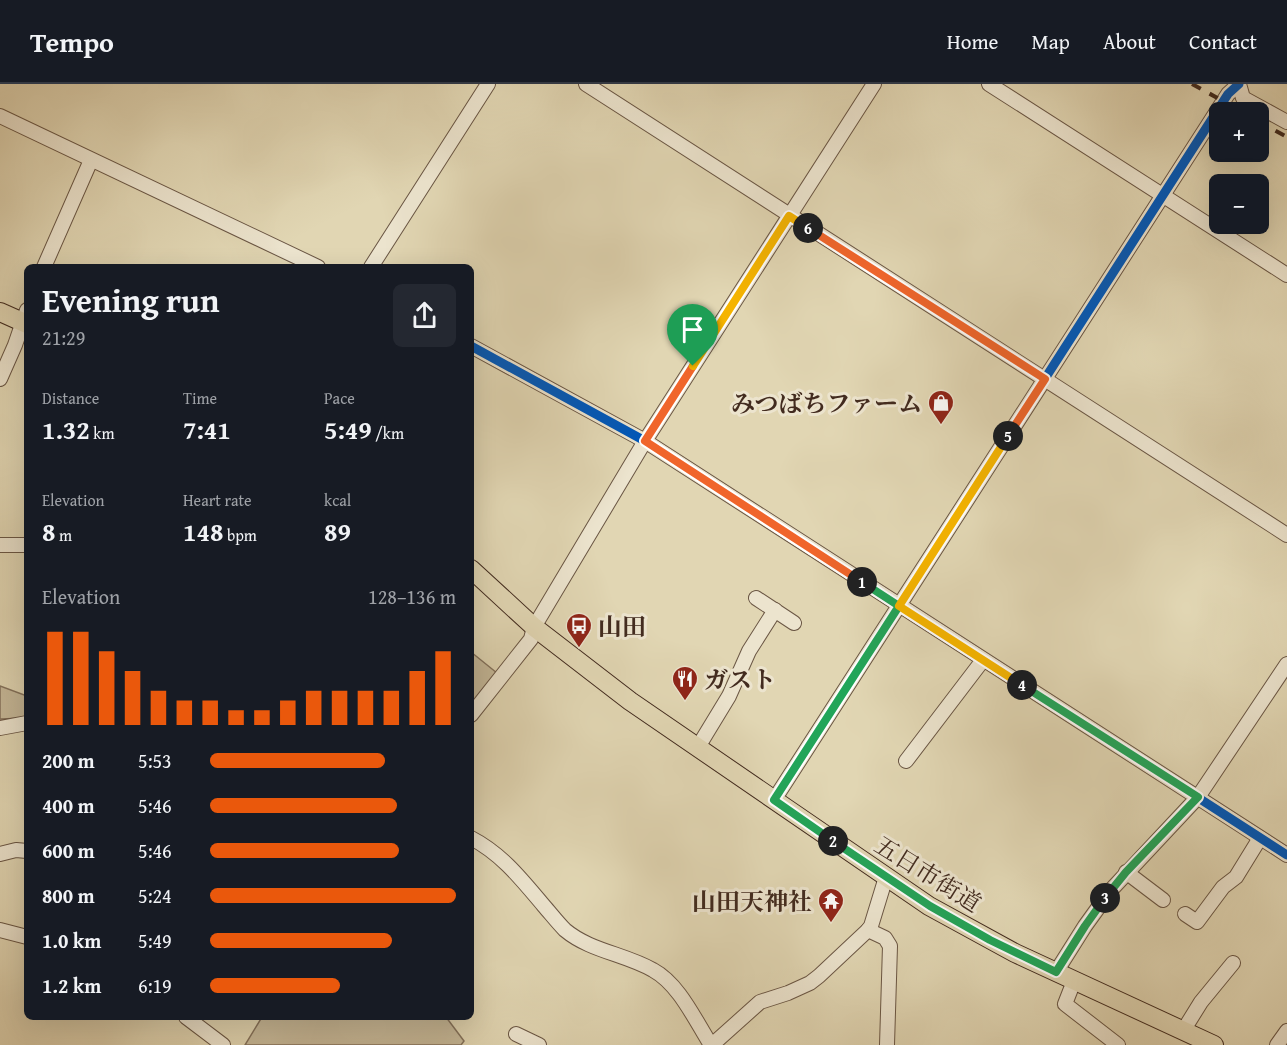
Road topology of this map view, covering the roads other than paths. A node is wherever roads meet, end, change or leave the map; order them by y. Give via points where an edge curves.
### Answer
1 (488, 84) edge
2 (586, 84) edge
3 (874, 84) edge
4 (989, 84) edge
5 (1239, 84) edge
6 (0, 116) edge
7 (1287, 123) edge
8 (91, 160) junction
9 (1163, 195) junction
10 (789, 216) junction
11 (45, 264) edge
12 (312, 264) edge
13 (373, 264) edge
14 (1287, 275) edge
15 (0, 312) edge
16 (24, 318) edge
17 (24, 324) edge
18 (474, 348) edge
19 (0, 379) edge
20 (1045, 379) junction
21 (645, 441) junction
22 (1287, 535) edge
23 (0, 545) edge
24 (24, 545) edge
25 (474, 572) edge
26 (756, 598) dead end
27 (899, 606) junction
28 (775, 610) junction
29 (795, 623) dead end
30 (534, 627) junction
31 (983, 660) junction
32 (1287, 664) edge
33 (474, 711) edge
34 (24, 724) edge
35 (0, 728) edge
36 (698, 747) junction
37 (906, 761) dead end
38 (1198, 797) junction
39 (774, 800) junction
40 (1260, 838) junction
41 (474, 840) edge
42 (24, 851) edge
43 (0, 854) edge
44 (1287, 855) edge
45 (1126, 872) junction
46 (886, 877) junction
47 (1163, 900) dead end
48 (1185, 914) dead end
49 (0, 930) edge
50 (868, 930) junction
51 (24, 936) edge
52 (1233, 963) dead end
53 (1056, 972) junction
54 (1074, 981) junction
55 (190, 1020) edge
56 (1183, 1031) junction
57 (1287, 1031) edge
58 (516, 1034) dead end
59 (224, 1045) edge
60 (539, 1045) edge
61 (712, 1045) edge
62 (887, 1045) edge
63 (1118, 1045) edge
64 (1215, 1045) edge
65 (1277, 1045) edge

1 - 13 street
2 - 10 street
3 - 10 street
4 - 9 street
5 - 7 street via 1243,98
5 - 9 street via 1228,94
6 - 8 street
8 - 11 street
8 - 12 street
9 - 14 street
9 - 20 street
10 - 20 street
10 - 21 street
15 - 16 main road
17 - 19 street
18 - 21 street
20 - 22 street
20 - 27 street
21 - 27 street
21 - 30 street
23 - 24 street
25 - 30 main road, 五日市街道
26 - 28 street
27 - 31 street
27 - 39 street
28 - 29 street
28 - 36 street
30 - 33 street via 531,639
30 - 36 main road, 五日市街道
31 - 37 street
31 - 38 street
32 - 38 street
34 - 35 street
36 - 39 main road, 五日市街道
38 - 40 street
38 - 45 street
39 - 46 main road, 五日市街道
40 - 44 street
40 - 48 street via 1236,877 1223,887 1197,922
41 - 61 street via 512,868 565,929 581,941 664,978
42 - 43 street
45 - 47 street
45 - 53 street
46 - 50 street
46 - 53 main road, 五日市街道 via 963,926
49 - 51 street
50 - 61 street via 810,983 760,1002
50 - 62 street via 885,938 890,946
52 - 56 street
53 - 54 main road, 五日市街道
54 - 56 main road, 五日市街道
54 - 63 street via 1065,1004
55 - 59 street
56 - 64 main road, 五日市街道
57 - 65 street
58 - 60 street

